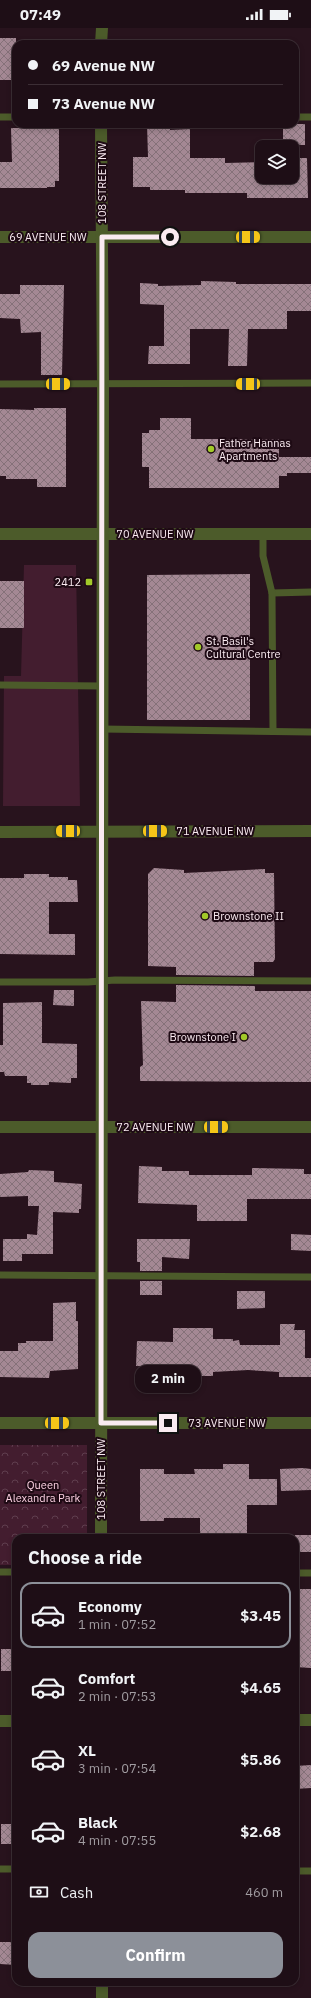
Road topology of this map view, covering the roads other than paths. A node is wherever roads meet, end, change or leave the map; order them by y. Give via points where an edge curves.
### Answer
1 (102, 28) edge
2 (102, 40) edge
3 (0, 117) edge
4 (12, 117) edge
5 (299, 117) edge
6 (311, 117) edge
7 (101, 128) edge
8 (0, 237) edge
9 (102, 237) junction
10 (311, 237) edge
11 (311, 383) edge
12 (0, 384) edge
13 (103, 384) junction
14 (0, 534) edge
15 (102, 534) junction
16 (263, 534) junction
17 (311, 534) edge
18 (311, 592) edge
19 (272, 593) junction
20 (0, 685) edge
21 (102, 686) junction
22 (102, 729) junction
23 (273, 731) junction
24 (311, 732) edge
25 (102, 831) junction
26 (311, 831) edge
27 (0, 832) edge
28 (102, 981) junction
29 (311, 981) edge
30 (0, 982) edge
31 (0, 1127) edge
32 (101, 1127) junction
33 (311, 1127) edge
34 (0, 1275) edge
35 (100, 1275) junction
36 (311, 1277) edge
37 (0, 1423) edge
38 (101, 1423) junction
39 (311, 1424) edge
40 (101, 1534) edge
41 (0, 1572) edge
42 (12, 1572) edge
43 (299, 1572) edge
44 (311, 1573) edge
45 (299, 1720) edge
46 (311, 1720) edge
47 (0, 1721) edge
48 (12, 1721) edge
49 (0, 1869) edge
50 (12, 1869) edge
51 (299, 1871) edge
52 (311, 1871) edge
53 (102, 1986) edge
54 (102, 1998) edge

1 - 2 street
3 - 4 lane
5 - 6 lane
7 - 9 street, 108 STREET NW
8 - 9 street, 69 AVENUE NW
9 - 10 street, 69 AVENUE NW
9 - 13 street, 108 STREET NW
11 - 13 lane
12 - 13 lane
13 - 15 street, 108 STREET NW
14 - 15 street, 70 AVENUE NW
15 - 16 street, 70 AVENUE NW
15 - 21 street, 108 STREET NW
16 - 17 street, 70 AVENUE NW
16 - 19 lane via 263,556
18 - 19 lane
19 - 23 lane
20 - 21 lane
21 - 22 street, 108 STREET NW
22 - 23 lane
22 - 25 street, 108 STREET NW
23 - 24 lane
25 - 26 street, 71 AVENUE NW
25 - 27 street, 71 AVENUE NW
25 - 28 street, 108 STREET NW
28 - 29 lane
28 - 30 lane
28 - 32 street, 108 STREET NW
31 - 32 street, 72 AVENUE NW
32 - 33 street, 72 AVENUE NW
32 - 35 street, 108 STREET NW
34 - 35 lane
35 - 36 lane
35 - 38 street, 108 STREET NW
37 - 38 street, 73 AVENUE NW
38 - 39 street, 73 AVENUE NW
38 - 40 street, 108 STREET NW
41 - 42 lane
43 - 44 lane
45 - 46 street
47 - 48 street
49 - 50 lane
51 - 52 lane
53 - 54 street

